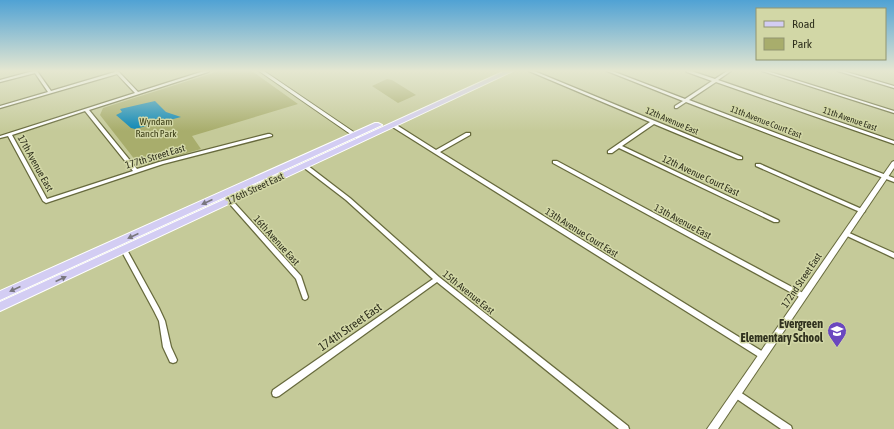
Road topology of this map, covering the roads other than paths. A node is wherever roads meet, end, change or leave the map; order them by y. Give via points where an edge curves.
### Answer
1 (53, 91) edge
2 (143, 91) edge
3 (290, 91) edge
4 (453, 91) edge
5 (467, 91) edge
6 (579, 91) edge
7 (663, 91) edge
8 (700, 91) edge
9 (747, 91) edge
10 (827, 91) edge
11 (50, 92) joint
12 (137, 93) joint
13 (440, 97) junction
14 (687, 100) junction
15 (0, 107) edge
16 (676, 107) dead end
17 (86, 109) junction
18 (894, 112) edge
19 (653, 122) junction
20 (393, 125) junction
21 (9, 134) junction
22 (468, 134) dead end
23 (270, 135) dead end
24 (0, 137) edge
25 (358, 137) junction
26 (894, 143) edge
27 (619, 146) junction
28 (436, 152) junction
29 (610, 152) dead end
30 (740, 158) dead end
31 (555, 162) dead end
32 (894, 163) edge
33 (758, 165) dead end
34 (305, 166) junction
35 (136, 171) junction
36 (886, 176) junction
37 (894, 180) edge
38 (229, 200) junction
39 (46, 201) joint
40 (862, 211) junction
41 (776, 221) dead end
42 (172, 222) junction
43 (847, 234) junction
44 (124, 250) junction
45 (894, 256) edge
46 (437, 279) junction
47 (0, 296) edge
48 (304, 296) dead end
49 (803, 296) junction
50 (0, 306) edge
51 (762, 355) junction
52 (173, 360) dead end
53 (276, 392) dead end
54 (737, 394) junction
55 (625, 429) edge
56 (712, 429) edge
57 (788, 429) edge

1 - 11 street
2 - 12 street
3 - 25 street
4 - 13 main road, 176th Street East
5 - 20 main road, 176th Street East
6 - 19 street, 12th Avenue East
7 - 14 street, 11th Avenue Court East
8 - 14 street
9 - 26 street, 11th Avenue East
10 - 18 street
11 - 15 street
12 - 17 street
13 - 20 main road via 436,102 395,121
13 - 25 main road, 176th Street East
14 - 16 street
14 - 36 street, 11th Avenue Court East
17 - 21 street
17 - 35 street
19 - 27 street
19 - 30 street, 12th Avenue East
20 - 25 main road, 176th Street East
20 - 28 street, 13th Avenue Court East
21 - 24 street
21 - 39 street, 17th Avenue East
22 - 28 street
23 - 35 street, 177th Street East
25 - 34 main road, 176th Street East
25 -> 42 main road, 176th Street East
27 - 29 street
27 - 41 street, 12th Avenue Court East
28 - 51 street, 13th Avenue Court East
31 - 49 street, 13th Avenue East
32 - 36 street, 172nd Street East
33 - 40 street
34 - 38 main road, 176th Street East
34 - 46 street, 15th Avenue East via 348,199
35 - 39 street, 177th Street East
36 - 37 street, 11th Avenue Court East
36 - 40 street, 172nd Street East
38 - 42 main road, 176th Street East
38 - 48 street, 16th Avenue East via 299,278
40 - 43 street, 172nd Street East
42 - 44 main road, 176th Street East
42 -> 47 main road, 176th Street East
43 - 45 street
43 - 49 street, 172nd Street East
50 -> 44 main road, 176th Street East
44 - 52 street via 162,321 167,347
46 - 53 street, 174th Street East
46 - 55 street, 15th Avenue East
49 - 51 street, 172nd Street East
51 - 54 street, 172nd Street East
54 - 56 street, 172nd Street East
54 - 57 street

